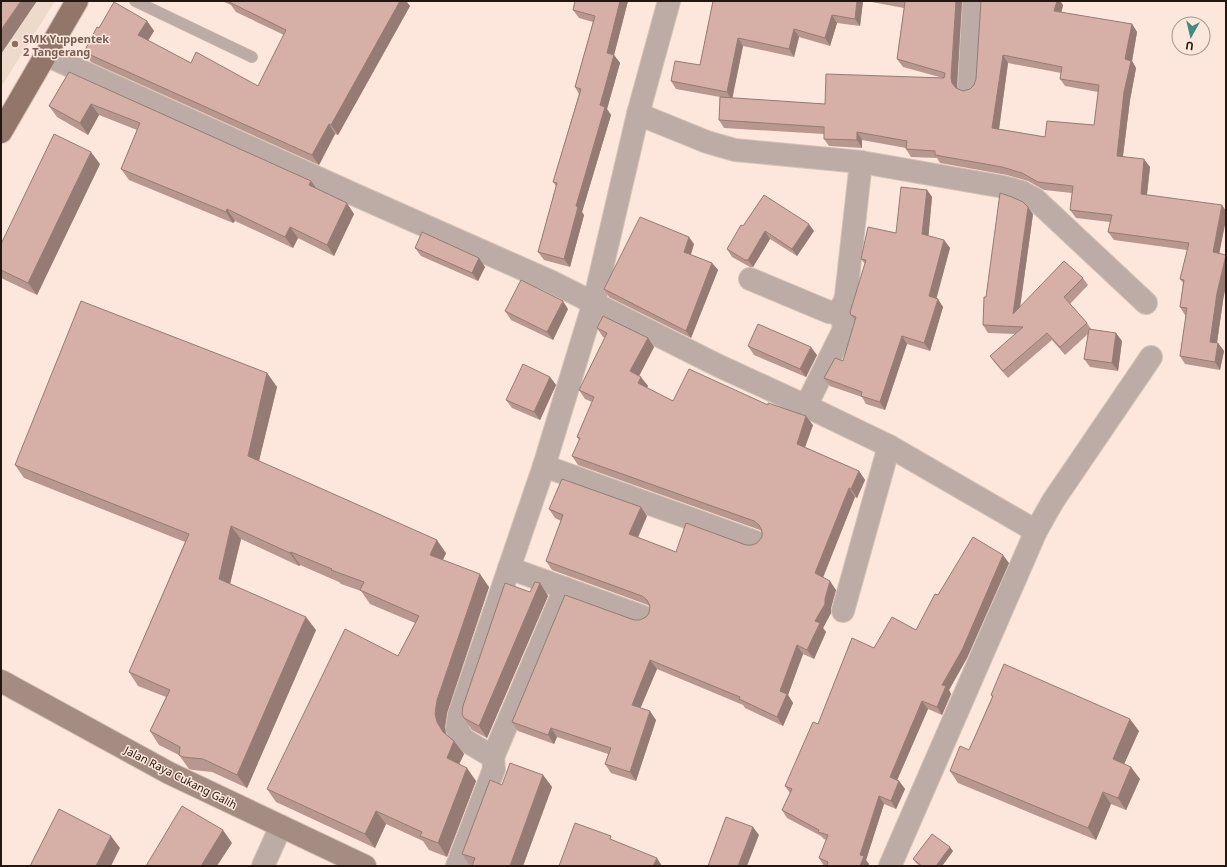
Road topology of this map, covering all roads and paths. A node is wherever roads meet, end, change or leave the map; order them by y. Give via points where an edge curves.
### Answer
1 (77, 1) edge
2 (135, 1) edge
3 (668, 1) edge
4 (974, 1) edge
5 (46, 55) junction
6 (252, 57) dead end
7 (969, 86) dead end
8 (638, 114) junction
9 (1, 132) edge
10 (861, 162) junction
11 (750, 279) dead end
12 (594, 302) junction
13 (1146, 303) dead end
14 (837, 313) junction
15 (1151, 357) dead end
16 (806, 406) junction
17 (889, 446) junction
18 (544, 466) junction
19 (1036, 531) junction
20 (756, 542) edge
21 (510, 568) junction
22 (565, 588) junction
23 (843, 610) dead end
24 (644, 617) edge
25 (1, 681) edge
26 (493, 757) junction
27 (281, 826) junction
28 (263, 866) edge
29 (365, 866) edge
30 (456, 866) edge
31 (890, 866) edge

1 - 5 main road
2 - 6 lane
3 - 8 street
4 - 7 street
5 - 9 main road
5 - 12 street
8 - 10 street via 707,142 735,150
8 - 12 street
10 - 13 street via 1022,192 1035,199
10 - 14 street via 846,296
11 - 14 street
12 - 16 street via 717,365
12 - 18 street
14 - 16 street via 844,322 843,331
15 - 19 street via 1053,501
16 - 17 street
17 - 19 street
17 - 23 street
18 - 20 street
18 - 21 street
19 - 31 street
21 - 22 street
21 - 26 street via 457,729 463,739
22 - 24 street
22 - 26 street
25 - 27 main road, Jalan Raya Cukang Galih via 169,773
26 - 30 street via 494,769 490,782
27 - 28 street
27 - 29 main road, Jalan Raya Cukang Galih

